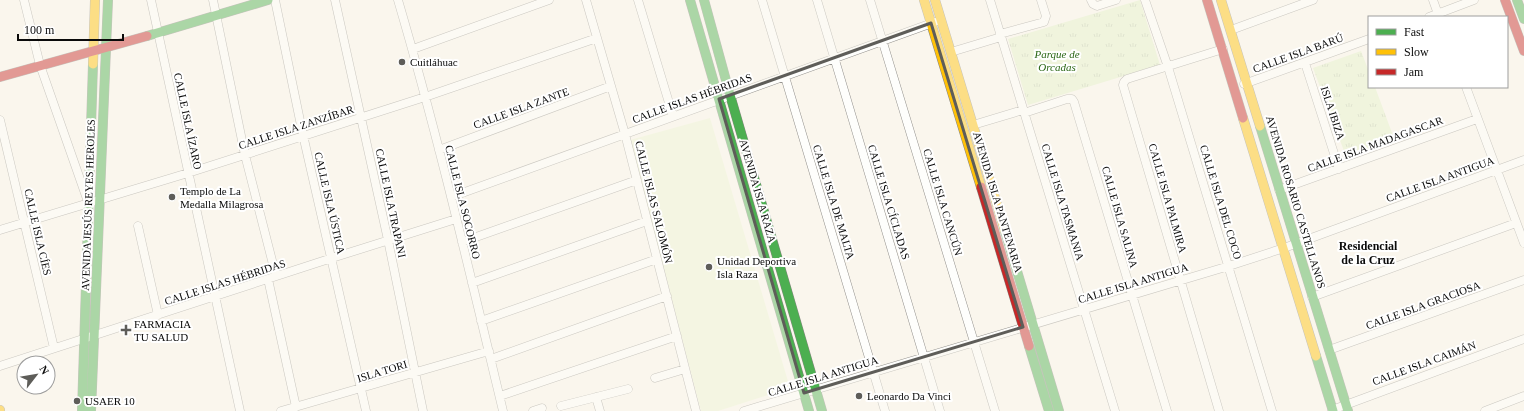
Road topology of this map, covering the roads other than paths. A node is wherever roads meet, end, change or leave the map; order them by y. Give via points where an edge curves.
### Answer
1 (24, 0) edge
2 (95, 0) edge
3 (108, 0) edge
4 (151, 0) edge
5 (212, 0) edge
6 (268, 0) edge
7 (275, 0) edge
8 (336, 0) edge
9 (398, 0) edge
10 (549, 0) edge
11 (586, 0) edge
12 (638, 0) edge
13 (690, 0) edge
14 (704, 0) edge
15 (762, 0) edge
16 (817, 0) edge
17 (870, 0) edge
18 (924, 0) edge
19 (935, 0) edge
20 (990, 0) edge
21 (1041, 0) edge
22 (1116, 0) edge
23 (1146, 0) edge
24 (1207, 0) edge
25 (1221, 0) edge
26 (1313, 0) edge
27 (1433, 0) edge
28 (1474, 0) edge
29 (1505, 0) edge
30 (1517, 0) edge
31 (1093, 3) edge
32 (1439, 15) edge
33 (216, 16) junction
34 (941, 19) junction
35 (1524, 19) edge
36 (931, 23) junction
37 (1231, 30) junction
38 (158, 32) junction
39 (1001, 36) junction
40 (597, 38) junction
41 (1368, 39) edge
42 (882, 41) junction
43 (107, 46) junction
44 (413, 49) junction
45 (94, 50) junction
46 (1223, 50) junction
47 (1524, 50) edge
48 (951, 52) junction
49 (834, 58) junction
50 (1305, 63) junction
51 (40, 65) junction
52 (1168, 67) junction
53 (784, 76) junction
54 (0, 77) edge
55 (1247, 82) junction
56 (611, 86) junction
57 (1235, 88) junction
58 (1466, 88) edge
59 (730, 96) junction
60 (425, 97) junction
61 (719, 99) junction
62 (1024, 112) junction
63 (672, 116) junction
64 (361, 117) junction
65 (1477, 119) junction
66 (0, 120) edge
67 (973, 125) junction
68 (625, 134) junction
69 (303, 136) junction
70 (439, 150) junction
71 (245, 155) junction
72 (1524, 160) edge
73 (1339, 169) junction
74 (1496, 170) junction
75 (188, 173) junction
76 (637, 180) junction
77 (1279, 190) junction
78 (451, 197) junction
79 (99, 201) junction
80 (88, 204) junction
81 (456, 219) junction
82 (647, 221) junction
83 (24, 223) junction
84 (1516, 223) junction
85 (138, 226) dead end
86 (0, 230) edge
87 (388, 240) junction
88 (462, 242) junction
89 (1524, 243) edge
90 (1295, 244) junction
91 (1284, 248) junction
92 (332, 258) junction
93 (657, 259) junction
94 (1229, 266) junction
95 (272, 278) junction
96 (1180, 280) junction
97 (1524, 280) edge
98 (472, 283) junction
99 (1132, 295) junction
100 (215, 296) junction
101 (667, 296) junction
102 (1312, 297) junction
103 (1084, 309) junction
104 (158, 315) junction
105 (481, 321) junction
106 (1033, 324) junction
107 (1024, 327) junction
108 (94, 335) junction
109 (677, 336) junction
110 (84, 339) junction
111 (1524, 339) edge
112 (974, 342) junction
113 (54, 348) junction
114 (1328, 350) junction
115 (490, 355) junction
116 (924, 357) junction
117 (0, 366) edge
118 (686, 369) junction
119 (415, 372) junction
120 (873, 372) junction
121 (655, 378) dead end
122 (361, 388) junction
123 (628, 389) dead end
124 (815, 390) junction
125 (804, 393) junction
126 (500, 396) junction
127 (1524, 396) edge
128 (596, 397) junction
129 (561, 406) dead end
130 (296, 407) junction
131 (308, 407) edge
132 (542, 408) dead end
133 (1346, 408) edge
134 (1333, 410) edge
135 (82, 411) edge
136 (91, 411) edge
137 (240, 411) edge
138 (281, 411) edge
139 (366, 411) edge
140 (424, 411) edge
141 (503, 411) edge
142 (533, 411) edge
143 (600, 411) edge
144 (696, 411) edge
145 (746, 411) edge
146 (810, 411) edge
147 (822, 411) edge
148 (885, 411) edge
149 (940, 411) edge
150 (995, 411) edge
151 (1049, 411) edge
152 (1059, 411) edge
153 (1115, 411) edge
154 (1167, 411) edge
155 (1219, 411) edge
156 (1272, 411) edge
157 (1485, 411) edge

1 - 51 street
2 - 45 street, AVENIDA JESÚS REYES HEROLES
3 - 43 street, AVENIDA JESÚS REYES HEROLES
4 - 38 street, CALLE ISLA ÍZARO
5 - 33 street
6 - 33 street
7 - 69 street, CALLE ISLA ÚSTICA
8 - 64 street, CALLE ISLA TRAPANI
9 - 44 street, CALLE ISLA SOCORRO
10 - 44 street
11 - 40 street, CALLE ISLAS SALOMÓN
12 - 63 street
13 - 61 street, AVENIDA ISLA RAZA
14 - 59 street, AVENIDA ISLA RAZA
15 - 53 street, CALLE ISLA DE MALTA
16 - 49 street, CALLE ISLA CÍCLADAS
17 - 42 street, CALLE ISLA CANCÚN
18 - 36 street, AVENIDA ISLA PANTENARIA
19 - 34 street, AVENIDA ISLA PANTENARIA
20 - 39 street, CALLE ISLA TASMANIA
21 - 39 street via 1046,21
22 - 31 street
23 - 52 street, CALLE ISLA DEL COCO
24 - 46 street
25 - 37 street, AVENIDA ROSARIO CASTELLANOS
26 - 37 street
27 - 32 street
28 - 32 street
29 - 47 street
30 - 35 street
33 - 38 street
33 - 71 street
34 - 36 street, CALLE ISLAS HÉBRIDAS
34 - 48 street, AVENIDA ISLA PANTENARIA
36 - 42 street, CALLE ISLAS HÉBRIDAS
36 - 107 street, AVENIDA ISLA PANTENARIA
37 - 55 street, AVENIDA ROSARIO CASTELLANOS
38 - 43 street
38 - 75 street, CALLE ISLA ÍZARO
39 - 48 street
39 - 62 street, CALLE ISLA TASMANIA
40 - 56 street, CALLE ISLAS SALOMÓN
40 - 60 street, CALLE ISLA ZANZÍBAR
41 - 50 street, CALLE ISLA BARÚ
42 - 49 street, CALLE ISLAS HÉBRIDAS
42 - 112 street, CALLE ISLA CANCÚN
43 - 45 street
43 - 79 street, AVENIDA JESÚS REYES HEROLES
44 - 60 street, CALLE ISLA SOCORRO
45 - 51 street
45 - 80 street, AVENIDA JESÚS REYES HEROLES
46 - 52 street
46 - 57 street
48 - 67 street, AVENIDA ISLA PANTENARIA
49 - 53 street, CALLE ISLAS HÉBRIDAS
49 - 116 street, CALLE ISLA CÍCLADAS
50 - 55 street, CALLE ISLA BARÚ
50 - 73 street, ISLA IBIZA
51 - 54 street
51 - 80 street
52 - 94 street, CALLE ISLA DEL COCO
52 - 96 street, CALLE ISLA PALMIRA via 1127,80 1124,82 1124,88
53 - 59 street, CALLE ISLAS HÉBRIDAS
53 - 120 street, CALLE ISLA DE MALTA
55 - 57 street, CALLE ISLA BARÚ
55 - 77 street, AVENIDA ROSARIO CASTELLANOS
56 - 68 street, CALLE ISLAS SALOMÓN
56 - 70 street, CALLE ISLA ZANTE
57 - 91 street
58 - 65 street
59 - 61 street, CALLE ISLAS HÉBRIDAS
59 - 124 street, AVENIDA ISLA RAZA
60 - 64 street, CALLE ISLA ZANZÍBAR
60 - 70 street, CALLE ISLA SOCORRO
61 - 63 street, CALLE ISLAS HÉBRIDAS
61 - 125 street, AVENIDA ISLA RAZA
62 - 67 street
62 - 99 street, CALLE ISLA SALINA via 1067,99 1072,99 1076,104
62 - 103 street, CALLE ISLA TASMANIA
63 - 68 street, CALLE ISLAS HÉBRIDAS
64 - 69 street, CALLE ISLA ZANZÍBAR
64 - 87 street, CALLE ISLA TRAPANI
65 - 73 street, CALLE ISLA MADAGASCAR
65 - 74 street
66 - 83 street, CALLE ISLA CÍES
67 - 106 street, AVENIDA ISLA PANTENARIA
68 - 76 street, CALLE ISLAS SALOMÓN
68 - 78 street, CALLE ISLAS HÉBRIDAS
69 - 71 street, CALLE ISLA ZANZÍBAR
69 - 92 street, CALLE ISLA ÚSTICA
70 - 78 street, CALLE ISLA SOCORRO
71 - 75 street, CALLE ISLA ZANZÍBAR
71 - 95 street
72 - 74 street, CALLE ISLA ANTIGUA
73 - 77 street, CALLE ISLA MADAGASCAR
74 - 84 street
74 - 90 street, CALLE ISLA ANTIGUA
75 - 79 street, CALLE ISLA ZANZÍBAR
75 - 100 street, CALLE ISLA ÍZARO
76 - 82 street, CALLE ISLAS SALOMÓN
76 - 88 street
77 - 90 street, AVENIDA ROSARIO CASTELLANOS
78 - 81 street, CALLE ISLA SOCORRO
79 - 80 street, CALLE ISLA ZANZÍBAR
79 - 108 street, AVENIDA JESÚS REYES HEROLES
80 - 83 street, CALLE ISLA ZANZÍBAR
80 - 110 street, AVENIDA JESÚS REYES HEROLES
81 - 87 street, CALLE ISLAS HÉBRIDAS
81 - 88 street, CALLE ISLA SOCORRO
82 - 93 street, CALLE ISLAS SALOMÓN
82 - 98 street
83 - 86 street, CALLE ISLA ZANZÍBAR
83 - 113 street, CALLE ISLA CÍES
84 - 89 street
84 - 102 street
85 - 104 street
87 - 92 street, CALLE ISLAS HÉBRIDAS
87 - 119 street, CALLE ISLA TRAPANI
88 - 98 street, CALLE ISLA SOCORRO
90 - 91 street, CALLE ISLA ANTIGUA
90 - 102 street, AVENIDA ROSARIO CASTELLANOS
91 - 94 street, CALLE ISLA ANTIGUA
91 - 134 street
92 - 95 street, CALLE ISLAS HÉBRIDAS
92 - 122 street, CALLE ISLA ÚSTICA
93 - 101 street, CALLE ISLAS SALOMÓN
93 - 105 street
94 - 96 street, CALLE ISLA ANTIGUA
94 - 156 street, CALLE ISLA DEL COCO
95 - 100 street, CALLE ISLAS HÉBRIDAS
95 - 130 street
96 - 99 street, CALLE ISLA ANTIGUA
96 - 155 street, CALLE ISLA PALMIRA
97 - 114 street, CALLE ISLA GRACIOSA
98 - 105 street, CALLE ISLA SOCORRO
99 - 103 street, CALLE ISLA ANTIGUA
99 - 154 street, CALLE ISLA SALINA
100 - 104 street, CALLE ISLAS HÉBRIDAS
100 - 137 street, CALLE ISLA ÍZARO
101 - 109 street, CALLE ISLAS SALOMÓN
101 - 115 street, ISLA TORI
102 - 114 street, AVENIDA ROSARIO CASTELLANOS
103 - 106 street, CALLE ISLA ANTIGUA
103 - 153 street, CALLE ISLA TASMANIA
104 - 108 street, CALLE ISLAS HÉBRIDAS
105 - 115 street, CALLE ISLA SOCORRO
106 - 107 street, CALLE ISLA ANTIGUA
106 - 152 street, AVENIDA ISLA PANTENARIA
107 - 112 street, CALLE ISLA ANTIGUA
107 - 151 street, AVENIDA ISLA PANTENARIA
108 - 110 street, CALLE ISLAS HÉBRIDAS
108 - 136 street, AVENIDA JESÚS REYES HEROLES
109 - 118 street, CALLE ISLAS SALOMÓN
109 - 126 street
110 - 113 street, CALLE ISLAS HÉBRIDAS
110 - 135 street, AVENIDA JESÚS REYES HEROLES
111 - 133 street, CALLE ISLA CAIMÁN
112 - 116 street, CALLE ISLA ANTIGUA
112 - 150 street, CALLE ISLA CANCÚN
113 - 117 street, CALLE ISLAS HÉBRIDAS
114 - 133 street, AVENIDA ROSARIO CASTELLANOS
115 - 119 street, ISLA TORI
115 - 126 street, CALLE ISLA SOCORRO
116 - 120 street, CALLE ISLA ANTIGUA
116 - 149 street, CALLE ISLA CÍCLADAS
118 - 121 street
118 - 144 street, CALLE ISLAS SALOMÓN
119 - 122 street, ISLA TORI
119 - 140 street, CALLE ISLA TRAPANI
120 - 124 street, CALLE ISLA ANTIGUA
120 - 148 street, CALLE ISLA DE MALTA
122 - 131 street, ISLA TORI
122 - 139 street, CALLE ISLA ÚSTICA
123 - 128 street
124 - 125 street, CALLE ISLA ANTIGUA
124 - 147 street, AVENIDA ISLA RAZA
125 - 145 street, CALLE ISLA ANTIGUA
125 - 146 street, AVENIDA ISLA RAZA
126 - 141 street, CALLE ISLA SOCORRO
127 - 157 street
128 - 129 street
128 - 143 street
130 - 131 street, ISLA TORI
130 - 138 street, ISLA TORI
132 - 142 street
133 - 134 street, CALLE ISLA CAIMÁN

